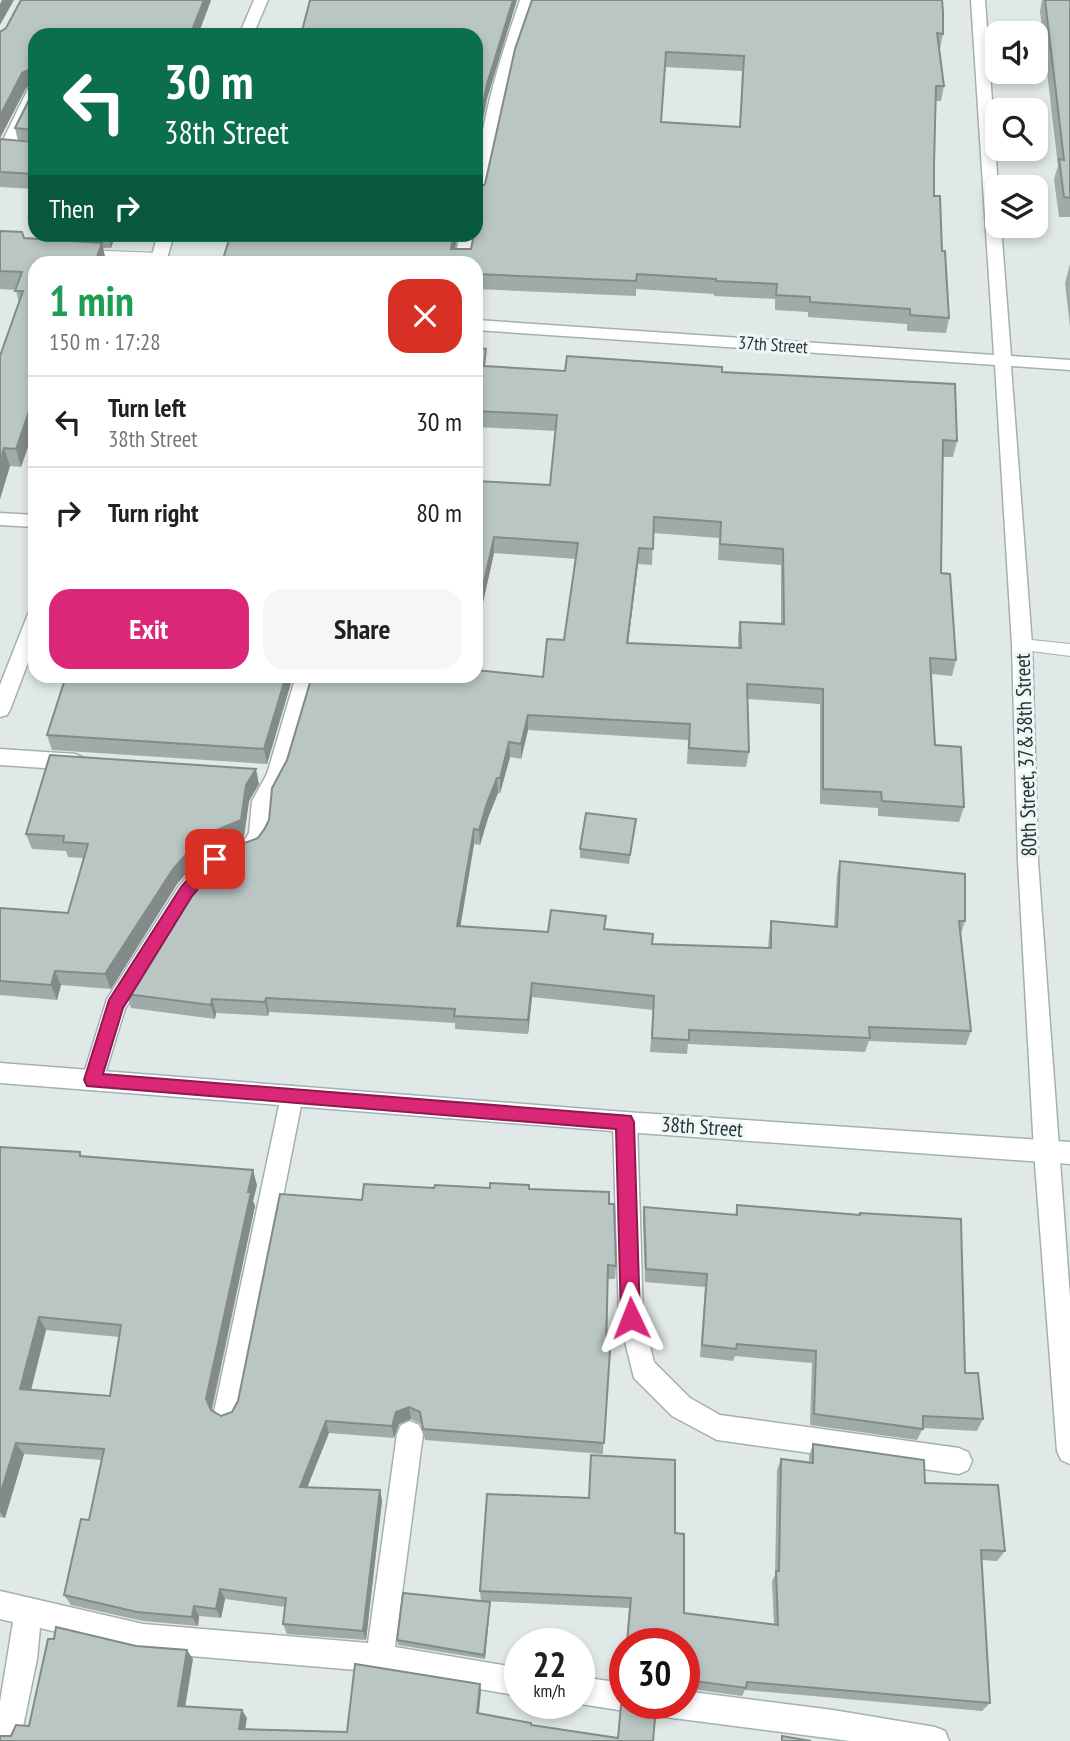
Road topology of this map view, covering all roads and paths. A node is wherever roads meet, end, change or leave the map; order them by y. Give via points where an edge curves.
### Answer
1 (261, 0) edge
2 (527, 0) edge
3 (978, 0) edge
4 (249, 28) edge
5 (28, 102) edge
6 (3, 148) edge
7 (26, 150) edge
8 (483, 166) edge
9 (61, 253) edge
10 (103, 256) edge
11 (483, 325) edge
12 (1004, 360) junction
13 (1070, 365) edge
14 (0, 519) edge
15 (28, 521) edge
16 (28, 637) edge
17 (1022, 645) junction
18 (1070, 650) edge
19 (304, 683) edge
20 (0, 710) edge
21 (0, 757) edge
22 (97, 763) edge
23 (249, 773) edge
24 (276, 775) junction
25 (0, 1073) edge
26 (93, 1080) junction
27 (292, 1096) junction
28 (625, 1122) junction
29 (1058, 1152) edge
30 (227, 1412) edge
31 (410, 1434) dead end
32 (1070, 1451) edge
33 (959, 1461) dead end
34 (0, 1605) edge
35 (28, 1613) junction
36 (380, 1658) junction
37 (504, 1679) edge
38 (700, 1707) edge
39 (6, 1741) edge
40 (935, 1741) edge

1 - 4 street
2 - 8 street via 506,63
3 - 12 street, 80th Street, 37&38th Street
5 - 6 street
6 - 7 street
9 - 10 lane
11 - 12 street, 37th Street
12 - 13 street, 37th Street
12 - 17 street, 80th Street, 37&38th Street
14 - 15 street
16 - 20 street
17 - 18 lane
17 - 29 street, 80th Street, 37&38th Street via 1028,862
19 - 24 street
21 - 22 street
23 - 24 street
24 - 26 street via 262,801 259,835 253,844 215,859 204,869 115,1006
25 - 26 street, 38th Street
26 - 27 street, 38th Street
27 - 28 street, 38th Street
27 - 30 street
28 - 29 street, 38th Street
28 - 33 street via 631,1318 643,1369 681,1407 717,1427
29 - 32 street, 80th Street, 37&38th Street
31 - 36 street
34 - 35 street
35 - 36 street via 144,1638
35 - 39 street
36 - 37 street
38 - 40 street

